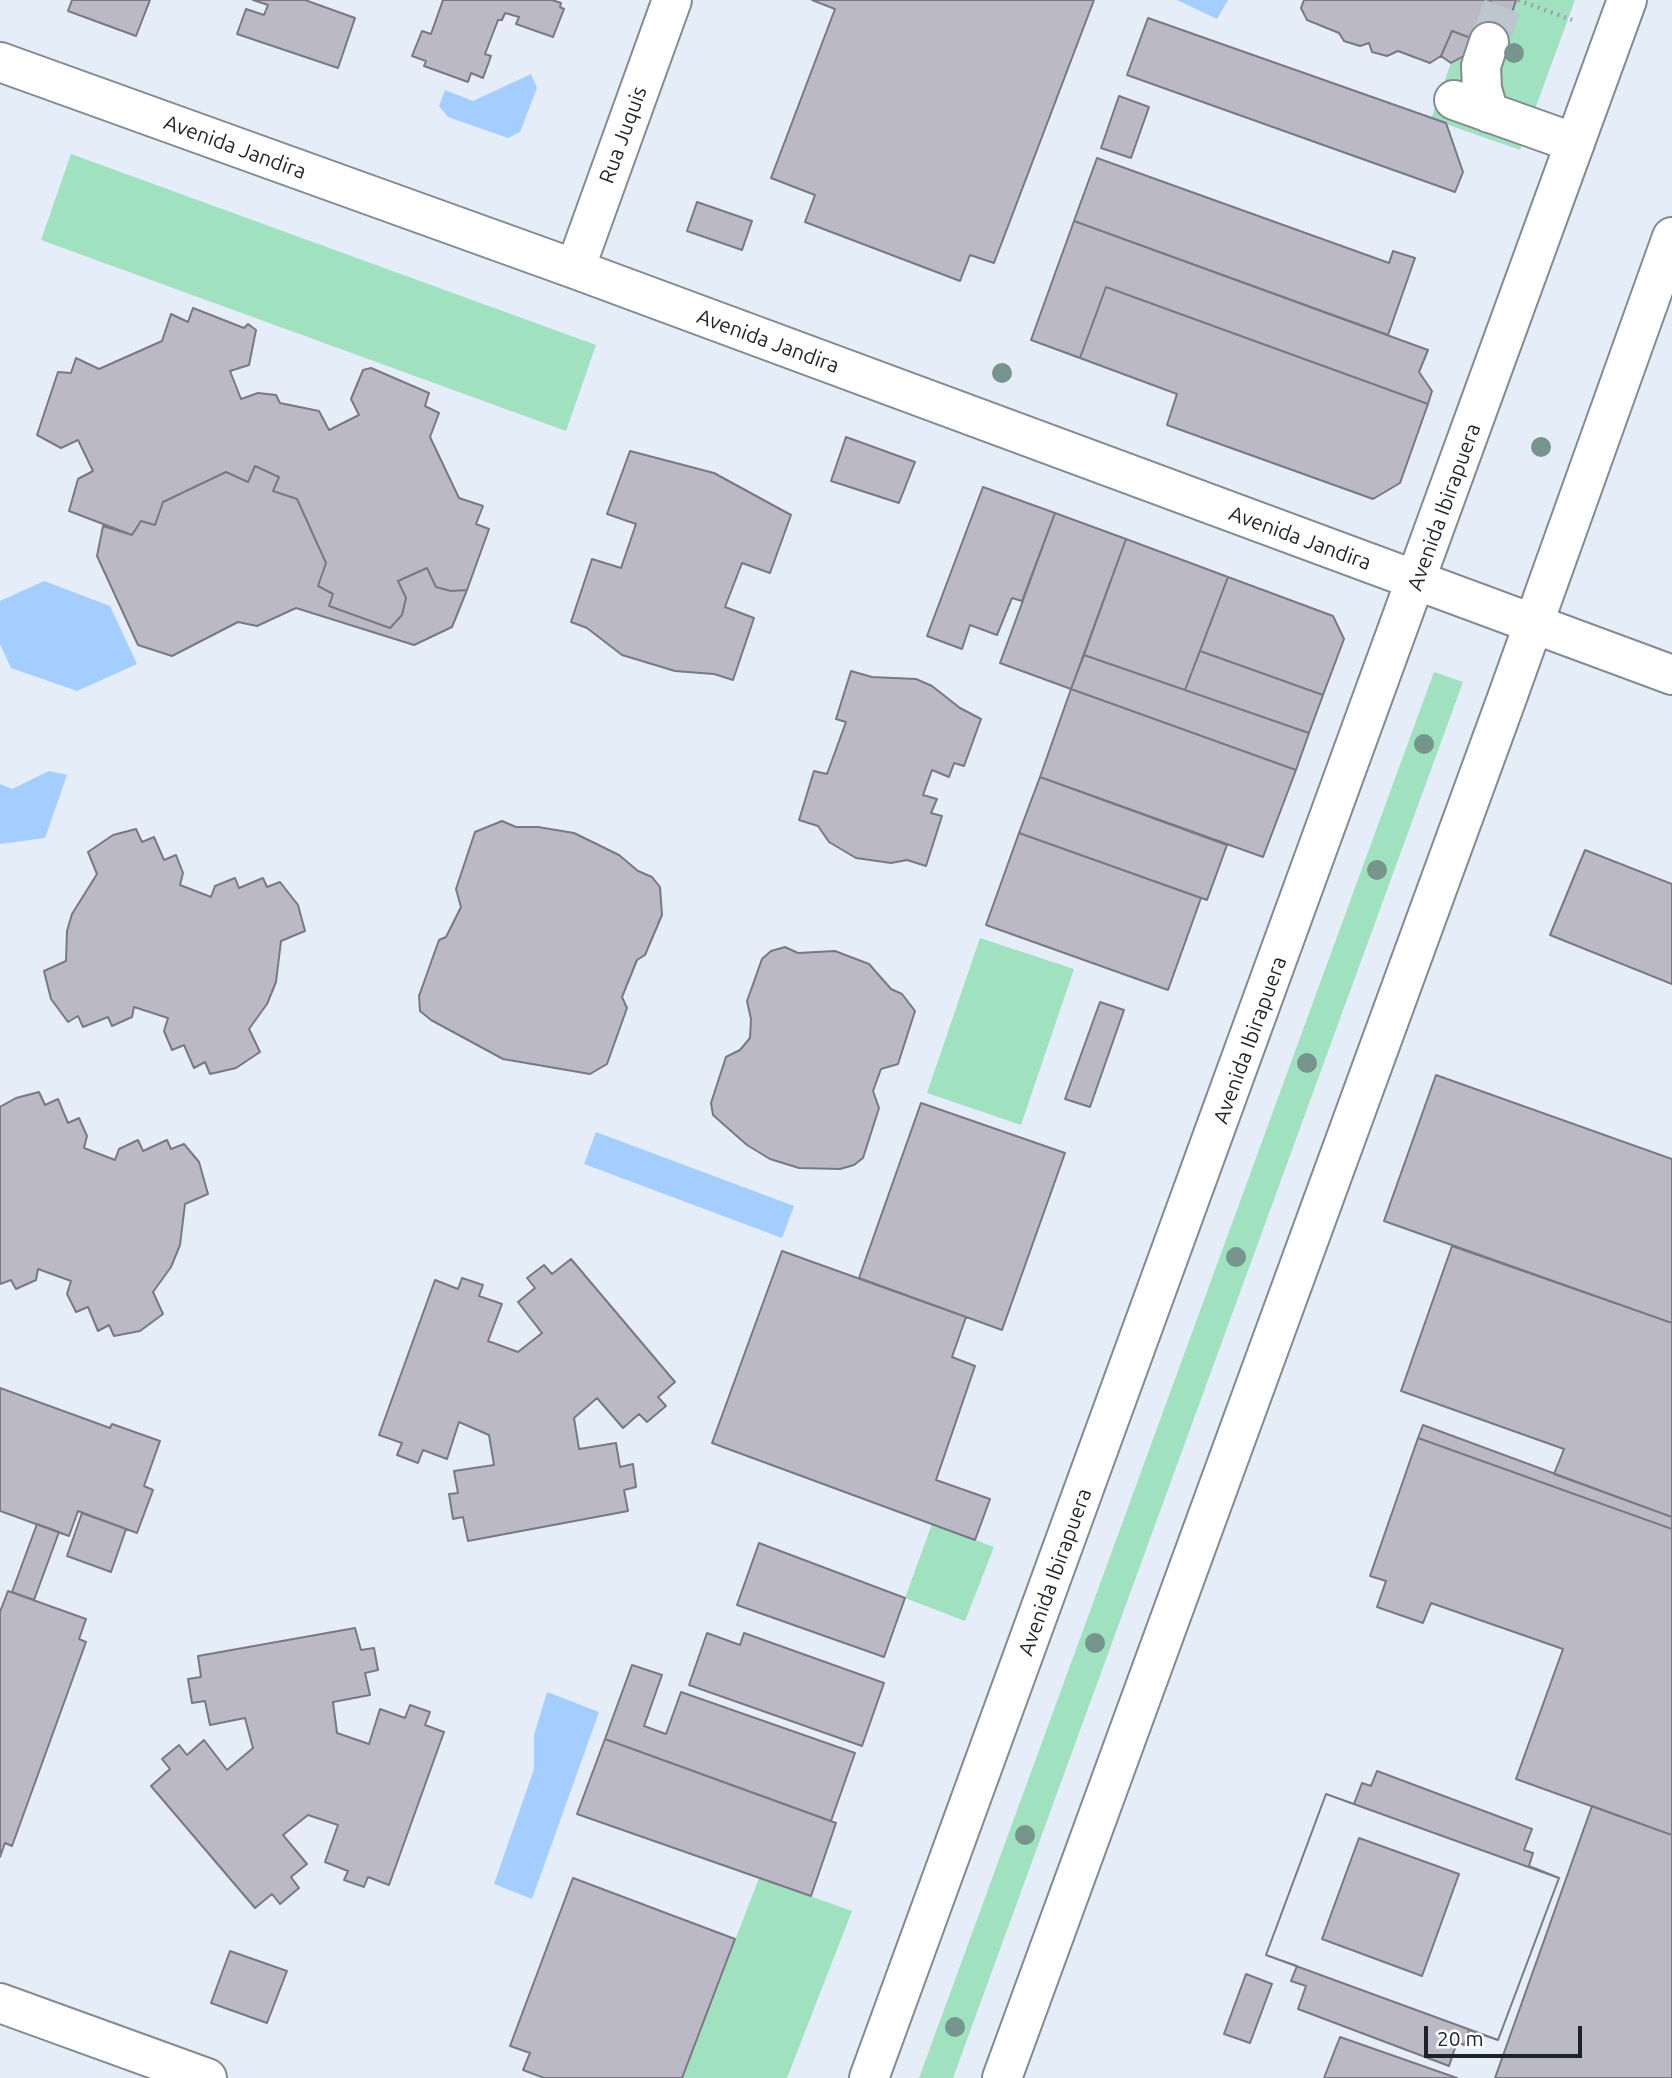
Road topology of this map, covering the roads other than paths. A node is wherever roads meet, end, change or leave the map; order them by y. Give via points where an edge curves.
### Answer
1 (672, 0) edge
2 (1627, 0) edge
3 (1489, 42) tunnel mouth
4 (0, 62) edge
5 (1454, 100) dead end
6 (1489, 113) junction
7 (1575, 143) junction
8 (1672, 237) edge
9 (575, 269) junction
10 (1416, 582) junction
11 (1534, 625) junction
12 (1672, 675) edge
13 (0, 2003) edge
14 (207, 2078) edge
15 (869, 2078) edge
16 (1002, 2078) edge

1 - 9 main road, Rua Juquis
2 - 7 main road, Avenida Ibirapuera
3 - 6 main road via 1481,66
4 - 9 main road, Avenida Jandira
5 - 6 main road
6 - 7 main road
7 - 10 main road, Avenida Ibirapuera
8 - 11 main road
9 - 10 main road, Avenida Jandira
10 - 11 main road, Avenida Jandira
10 - 15 main road, Avenida Ibirapuera
11 - 12 main road, Avenida Jandira
11 - 16 main road
13 - 14 main road

